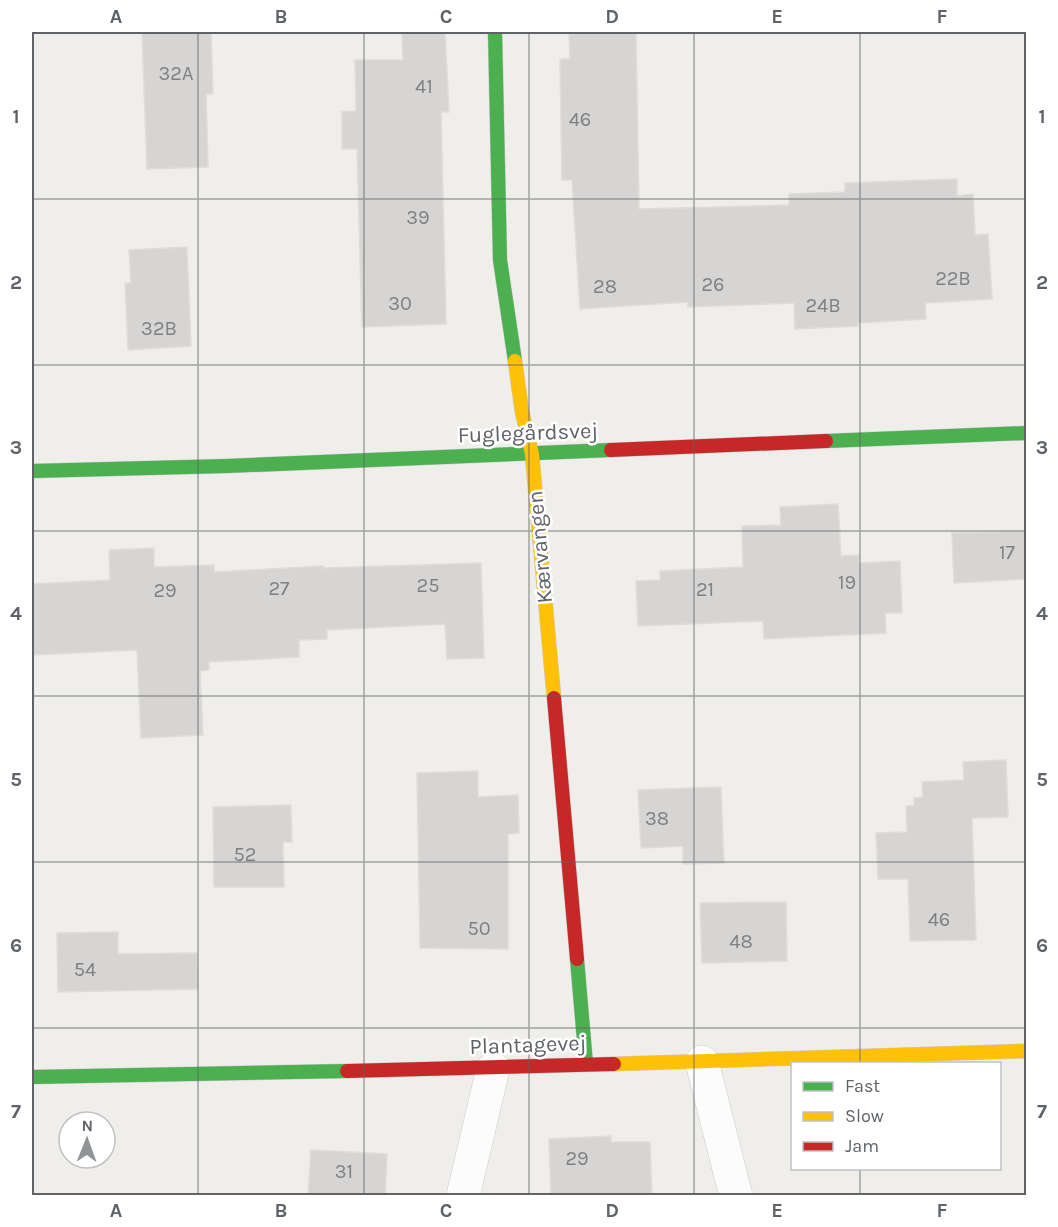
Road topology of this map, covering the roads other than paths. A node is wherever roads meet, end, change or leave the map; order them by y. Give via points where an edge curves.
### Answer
1 (495, 32) edge
2 (1026, 433) edge
3 (532, 454) junction
4 (32, 471) edge
5 (1026, 1051) edge
6 (702, 1062) junction
7 (586, 1064) junction
8 (493, 1069) junction
9 (32, 1077) edge
10 (463, 1196) edge
11 (736, 1196) edge

1 - 3 street, Kærvangen via 500,260 522,412
2 - 3 street, Fuglegårdsvej
3 - 4 street, Fuglegårdsvej
3 - 7 street, Kærvangen
5 - 6 street, Plantagevej
6 - 7 street, Plantagevej
6 - 11 street
7 - 8 street, Plantagevej
8 - 9 street, Plantagevej
8 - 10 street

